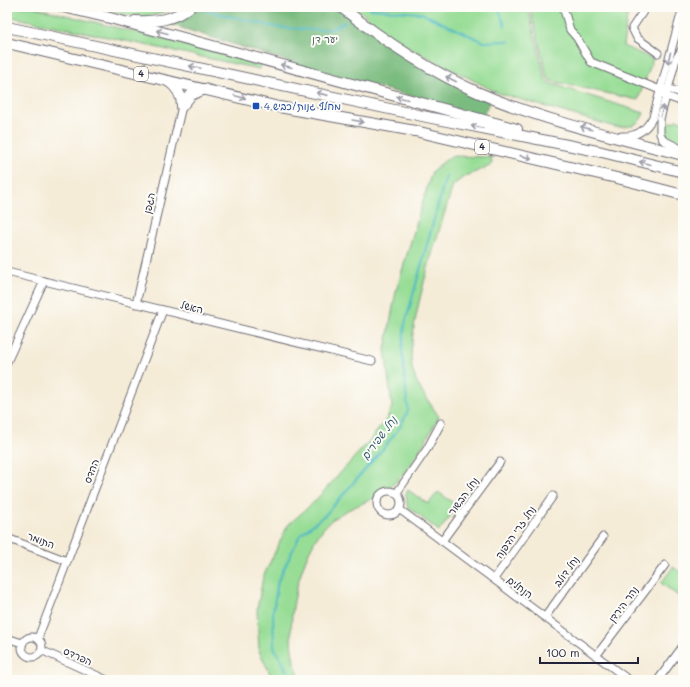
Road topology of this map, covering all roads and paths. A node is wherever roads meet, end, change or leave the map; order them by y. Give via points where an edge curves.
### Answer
1 (63, 7) edge
2 (190, 7) edge
3 (341, 7) edge
4 (347, 7) edge
5 (564, 7) edge
6 (646, 7) edge
7 (682, 7) edge
8 (110, 18) junction
9 (365, 26) junction
10 (7, 27) edge
11 (7, 44) edge
12 (683, 48) edge
13 (7, 50) edge
14 (658, 52) dead end
15 (94, 63) junction
16 (166, 80) junction
17 (207, 89) junction
18 (668, 89) junction
19 (660, 90) junction
20 (683, 93) edge
21 (666, 96) junction
22 (683, 102) edge
23 (182, 106) junction
24 (611, 135) junction
25 (683, 150) edge
26 (602, 152) junction
27 (683, 155) edge
28 (683, 172) edge
29 (683, 195) edge
30 (7, 272) edge
31 (44, 281) junction
32 (136, 304) junction
33 (163, 310) junction
34 (372, 361) dead end
35 (7, 362) edge
36 (441, 423) dead end
37 (500, 462) dead end
38 (396, 494) junction
39 (553, 496) dead end
40 (399, 509) junction
41 (603, 537) dead end
42 (7, 538) edge
43 (442, 541) junction
44 (67, 561) junction
45 (665, 565) dead end
46 (494, 579) junction
47 (544, 617) junction
48 (7, 638) edge
49 (38, 638) junction
50 (22, 643) junction
51 (683, 646) edge
52 (41, 650) junction
53 (596, 656) junction
54 (107, 680) edge
55 (629, 680) edge
56 (658, 680) edge

1 - 8 highway
2 - 8 highway via 174,17 158,21
3 - 9 highway
4 - 9 highway
5 - 19 street via 570,30 578,38 591,62
6 - 14 street via 632,28 637,38
7 -> 19 street
26 -> 8 highway
24 -> 9 highway via 513,106 477,92 432,69
26 -> 10 highway, 4
11 - 15 highway, 4
12 - 18 street via 676,59
13 - 15 highway
15 - 16 highway, 4
16 - 17 highway, 4
16 - 23 highway via 178,91
17 - 23 highway via 191,95
17 -> 29 highway, 4 via 279,107 414,131
18 - 19 street
18 - 20 street
18 - 21 street
19 - 21 street
19 - 24 street via 653,117 645,129 634,136
21 - 22 street
25 -> 21 street via 663,140 660,134 660,119
23 - 32 street, הגפן
24 - 27 highway
28 -> 26 highway, 4
30 - 31 street, האשל
31 - 32 street, האשל
31 - 35 street
32 - 33 street, האשל
33 - 34 street, האשל
33 - 44 street, ההדס
36 - 38 street via 427,449
37 - 43 street, נחל הבשור
38 - 40 street via 400,500
38 - 40 street via 390,491 382,494 378,504 381,511 388,514
39 - 46 street, נחל זרי הדפנה
40 - 43 street, הנחלים
41 - 47 street, נחל דולב
42 - 44 street, התומר
43 - 46 street, הנחלים
44 - 49 street, ההדס
45 - 53 street, נהר הירדן
46 - 47 street, הנחלים
47 - 53 street, הנחלים
48 - 50 street
49 - 50 street via 27,637
49 - 52 street
50 - 52 street via 22,651 30,657 37,655
51 - 56 street
52 - 54 street, הפרדס
53 - 55 street, הנחלים

